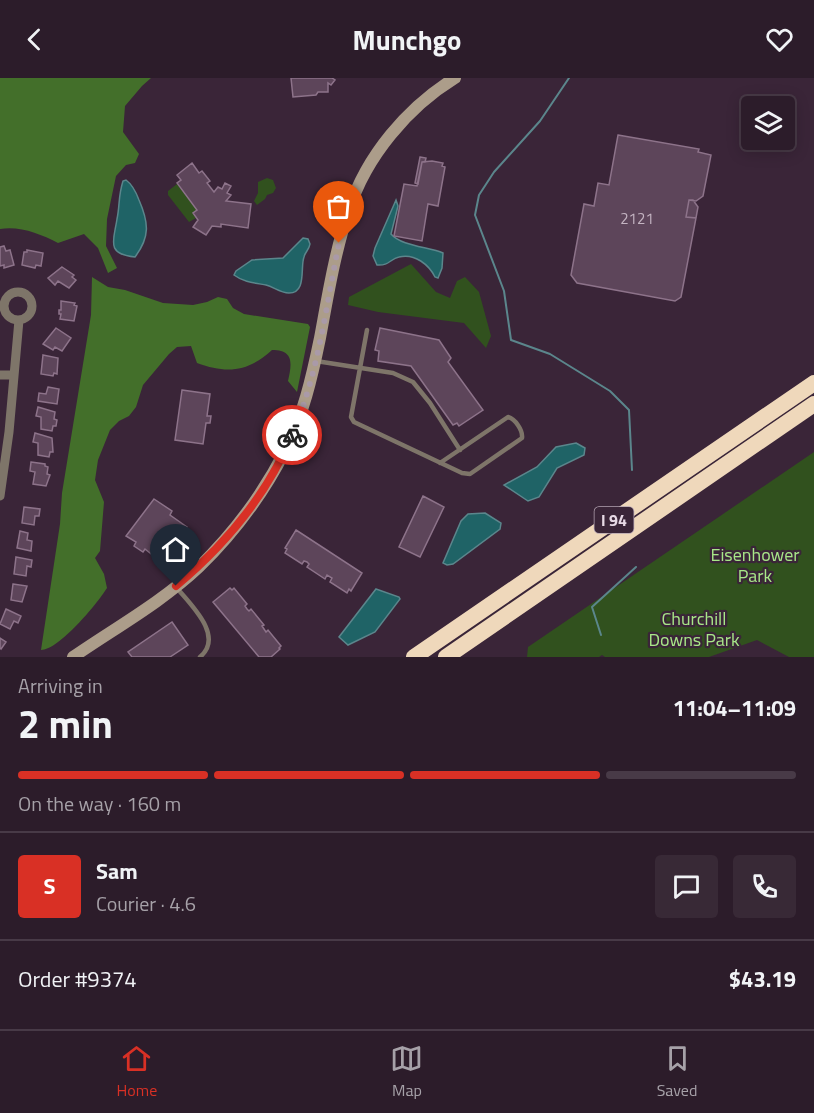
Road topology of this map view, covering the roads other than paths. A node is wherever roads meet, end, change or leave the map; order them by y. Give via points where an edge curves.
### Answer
1 (456, 78) edge
2 (19, 320) dead end
3 (367, 330) dead end
4 (315, 360) junction
5 (360, 369) junction
6 (0, 375) edge
7 (14, 375) junction
8 (814, 383) edge
9 (814, 404) edge
10 (460, 450) junction
11 (440, 463) junction
12 (0, 496) edge
13 (176, 586) junction
14 (73, 657) edge
15 (200, 657) edge
16 (414, 657) edge
17 (446, 657) edge

1 - 4 street via 398,127 373,158 358,186 339,243
2 - 7 street
3 - 5 lane
4 - 5 lane
4 - 13 street via 298,422 266,487 220,545
5 - 10 lane via 393,373 413,382
5 - 11 lane via 351,417 354,422
6 - 7 street
7 - 12 street
8 - 16 highway, I 94
9 - 17 highway, I 94
10 - 11 lane
10 - 11 lane via 508,417 513,418 523,434 471,474
13 - 14 street
13 - 15 lane via 207,629 209,643

